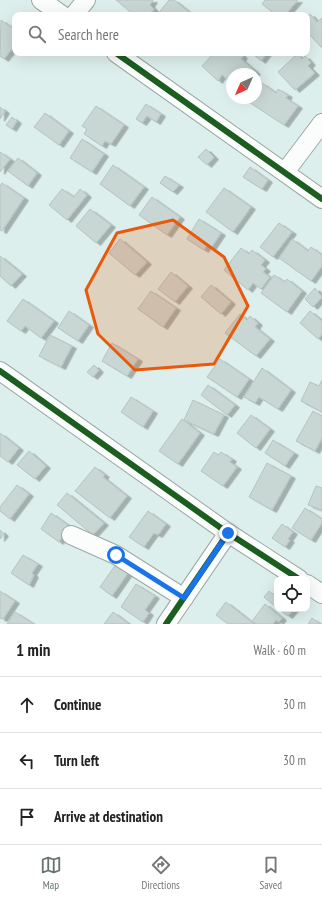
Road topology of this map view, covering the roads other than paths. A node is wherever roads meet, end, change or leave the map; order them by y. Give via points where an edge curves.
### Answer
1 (41, 0) edge
2 (86, 0) edge
3 (58, 12) edge
4 (76, 12) edge
5 (120, 56) edge
6 (322, 123) edge
7 (285, 172) junction
8 (322, 199) edge
9 (0, 371) edge
10 (228, 533) junction
11 (71, 535) dead end
12 (294, 576) edge
13 (310, 586) edge
14 (322, 594) edge
15 (184, 598) junction
16 (166, 624) edge

1 - 3 street
2 - 4 street
5 - 7 street
6 - 7 street
7 - 8 street
9 - 10 street
10 - 12 street
10 - 15 street
11 - 15 street via 116,555
13 - 14 street
15 - 16 street

